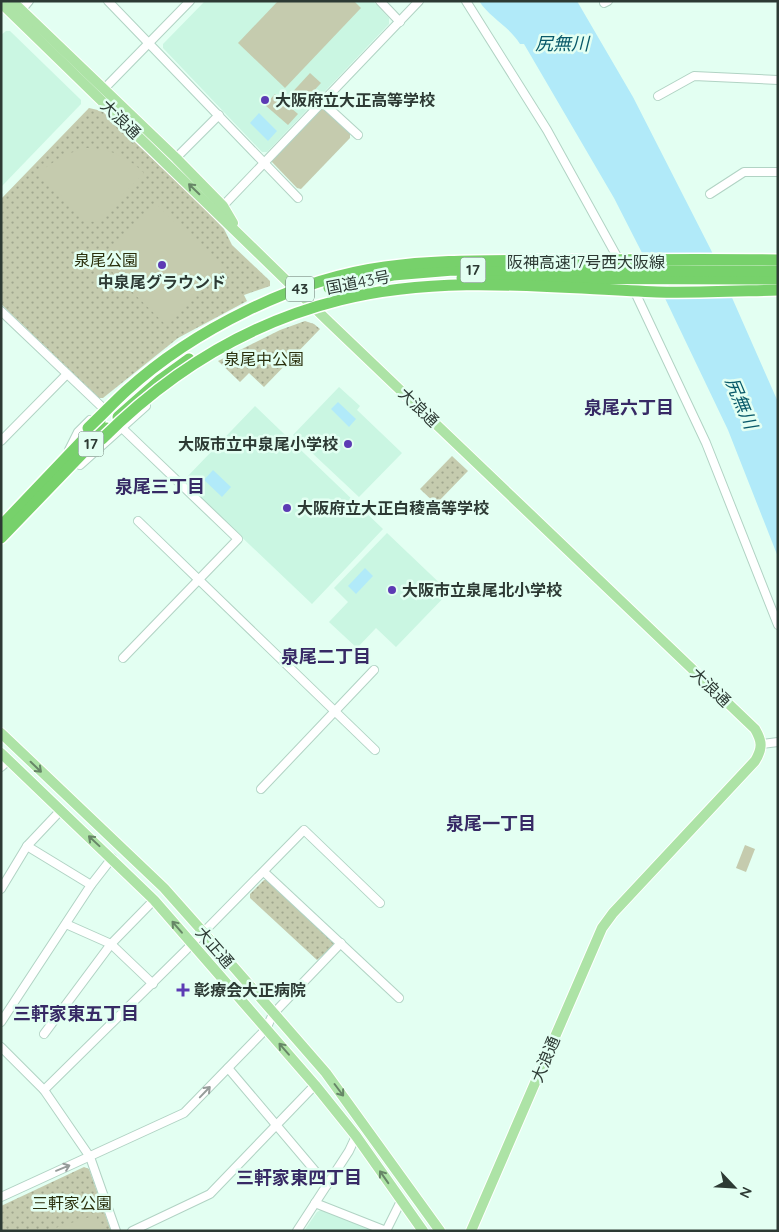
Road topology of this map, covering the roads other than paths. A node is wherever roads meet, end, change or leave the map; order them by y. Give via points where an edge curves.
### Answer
1 (12, 1) edge
2 (29, 1) edge
3 (108, 1) edge
4 (190, 1) edge
5 (380, 1) edge
6 (419, 1) edge
7 (466, 1) edge
8 (1, 3) edge
9 (18, 14) junction
10 (400, 22) junction
11 (149, 43) junction
12 (778, 80) edge
13 (100, 93) junction
14 (658, 96) dead end
15 (322, 102) junction
16 (219, 115) junction
17 (358, 135) dead end
18 (176, 158) junction
19 (264, 163) junction
20 (778, 172) edge
21 (710, 194) dead end
22 (298, 198) dead end
23 (220, 209) junction
24 (736, 257) dead end
25 (532, 259) dead end
26 (778, 259) edge
27 (553, 260) junction
28 (778, 270) edge
29 (778, 280) edge
30 (294, 287) junction
31 (550, 289) junction
32 (778, 291) edge
33 (752, 293) dead end
34 (1, 311) edge
35 (318, 311) junction
36 (67, 374) junction
37 (102, 407) junction
38 (122, 428) junction
39 (1, 441) edge
40 (69, 450) junction
41 (80, 465) junction
42 (1, 521) edge
43 (138, 521) dead end
44 (1, 526) edge
45 (1, 538) edge
46 (1, 546) edge
47 (199, 579) junction
48 (778, 625) edge
49 (123, 658) dead end
50 (374, 670) dead end
51 (334, 710) junction
52 (1, 733) edge
53 (778, 742) edge
54 (762, 744) junction
55 (375, 750) dead end
56 (4, 760) edge
57 (261, 789) dead end
58 (61, 810) junction
59 (28, 846) junction
60 (112, 858) junction
61 (264, 872) junction
62 (91, 885) junction
63 (1, 889) edge
64 (154, 900) junction
65 (380, 903) dead end
66 (66, 924) junction
67 (204, 933) junction
68 (342, 943) junction
69 (111, 944) junction
70 (192, 944) junction
71 (152, 984) junction
72 (399, 998) dead end
73 (273, 1014) junction
74 (1, 1022) edge
75 (266, 1029) junction
76 (44, 1034) dead end
77 (1, 1048) edge
78 (228, 1068) junction
79 (315, 1085) junction
80 (44, 1090) junction
81 (278, 1125) junction
82 (356, 1136) junction
83 (90, 1157) junction
84 (327, 1185) junction
85 (1, 1197) edge
86 (401, 1201) junction
87 (315, 1203) junction
88 (116, 1231) edge
89 (132, 1231) edge
90 (297, 1231) edge
91 (386, 1231) edge
92 (423, 1231) edge
93 (440, 1231) edge
94 (471, 1231) edge

1 - 9 main road, 大浪通
2 - 9 street
3 - 11 street
4 - 11 street
5 - 10 street
6 - 10 street
7 - 48 street via 547,130 624,269 706,443
8 - 9 main road, 大浪通
9 - 13 main road, 大浪通
10 - 15 street
11 - 13 street
11 - 16 street
12 - 14 street via 694,76
13 - 18 main road, 大浪通
23 -> 13 main road, 大浪通
15 - 17 street
15 - 19 street
16 - 18 street
16 - 19 street
18 - 23 main road, 大浪通
19 - 22 street
19 - 23 street
20 - 21 street via 744,172
23 - 30 main road, 大浪通 via 241,236
24 - 26 highway, 43
25 - 30 street via 384,265
26 - 27 highway, 国道43号 / 43, bridge
27 - 28 highway, bridge
27 - 40 highway, 国道43号 / 43, bridge via 384,267 295,290 249,310 182,349 126,390
28 - 44 highway, 阪神高速17号西大阪線 / 17, bridge via 453,270 374,278 300,296 227,328 155,373 103,418
29 - 31 highway, bridge
29 - 45 highway, 阪神高速17号西大阪線 / 17, bridge via 433,279 367,287 312,302 232,335 160,380 110,425
30 - 35 main road, 大浪通
30 - 37 street via 191,336 143,370
31 - 32 highway, 国道43号 / 43, bridge
31 - 35 street via 413,292 354,301
31 - 41 highway, 国道43号 / 43, bridge via 455,286 397,290 341,300 299,312 246,334 199,359 144,400 102,439
32 - 33 highway, 43
34 - 36 street
35 - 38 street via 280,323 223,351 170,387
35 - 54 main road, 大浪通 via 755,729
36 - 37 street
36 - 39 street
37 - 40 street via 78,432
38 - 41 street
38 - 47 street via 238,540
40 - 42 highway, 国道43号 / 43
41 - 46 highway, 国道43号 / 43
43 - 47 street
47 - 49 street
47 - 51 street
50 - 51 street
51 - 55 street
51 - 57 street
52 -> 67 main road, 大正通 via 164,888
53 - 54 street
54 - 94 main road, 大浪通 via 755,760 625,899 602,928
56 - 58 main road, 大正通
58 - 59 street
60 -> 58 main road, 大正通
59 - 62 street
59 - 63 street
60 - 62 street
60 - 64 main road, 大正通
61 - 65 street via 304,830
61 - 67 street
61 - 68 street
62 - 66 street
64 - 69 street
70 -> 64 main road, 大正通
66 - 69 street
66 - 74 street
67 - 70 street
67 - 73 main road, 大正通
68 - 72 street
68 - 73 street
69 - 71 street
69 - 76 street
70 - 71 street
70 - 75 main road, 大正通
71 - 80 street
73 - 75 street
73 -> 93 main road, 大正通 via 326,1073
75 - 78 street
79 -> 75 main road, 大正通
77 - 80 street
78 - 81 street
83 -> 78 street via 184,1113
79 - 81 street
79 - 82 main road, 大正通
80 - 83 street
81 - 84 street
81 - 89 street via 210,1194
82 - 84 street
86 -> 82 main road, 大正通
85 -> 83 street
83 - 88 street
84 - 87 street
86 - 91 street
86 - 92 main road, 大正通
87 - 90 street
87 - 91 street

